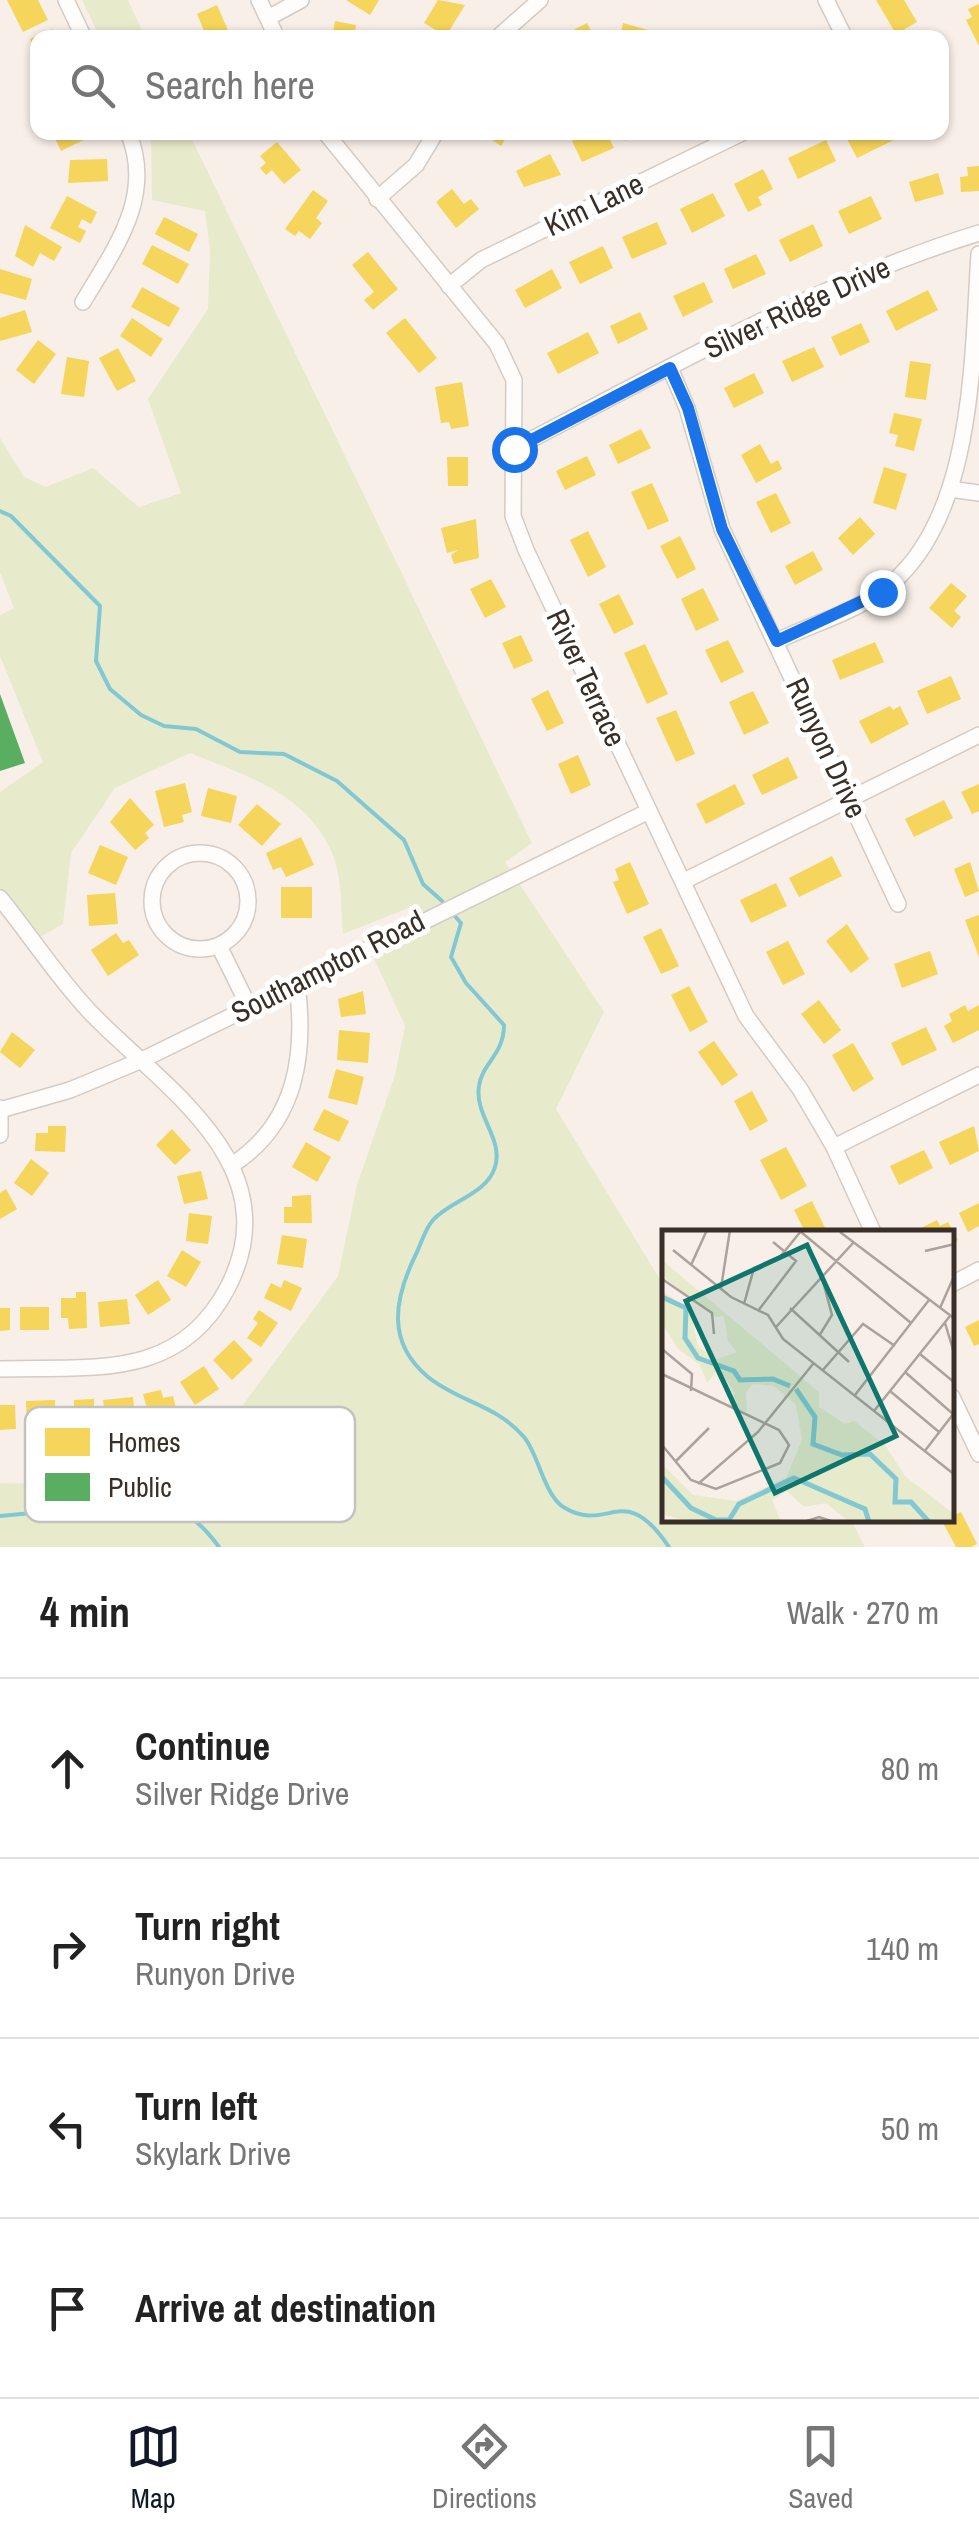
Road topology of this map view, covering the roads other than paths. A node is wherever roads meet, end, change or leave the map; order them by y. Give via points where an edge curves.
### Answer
1 (66, 0) edge
2 (259, 0) edge
3 (300, 0) edge
4 (540, 0) edge
5 (826, 0) edge
6 (268, 18) junction
7 (80, 30) edge
8 (273, 30) edge
9 (506, 30) edge
10 (841, 30) edge
11 (131, 140) edge
12 (331, 140) edge
13 (431, 140) edge
14 (728, 140) edge
15 (377, 200) junction
16 (979, 234) edge
17 (979, 254) edge
18 (449, 286) junction
19 (83, 302) dead end
20 (670, 368) junction
21 (514, 449) junction
22 (950, 488) junction
23 (979, 493) edge
24 (777, 641) junction
25 (979, 736) edge
26 (850, 799) junction
27 (650, 812) junction
28 (684, 881) junction
29 (0, 898) edge
30 (898, 904) dead end
31 (219, 946) junction
32 (297, 984) junction
33 (249, 1007) junction
34 (142, 1060) junction
35 (979, 1075) edge
36 (0, 1109) edge
37 (0, 1135) edge
38 (834, 1147) junction
39 (232, 1165) junction
40 (872, 1230) edge
41 (979, 1270) edge
42 (954, 1283) edge
43 (0, 1370) edge
44 (954, 1401) edge
45 (979, 1454) edge

1 - 7 street
2 - 6 street
3 - 6 street
4 - 9 street
5 - 10 street
6 - 8 street
11 - 19 street via 140,164 136,197 126,229
12 - 15 street, River Terrace
13 - 15 street
14 - 18 street, Kim Lane via 481,260
15 - 18 street, River Terrace
16 - 20 street, Silver Ridge Drive via 919,252
17 - 22 street via 971,375
18 - 21 street, River Terrace via 497,344 514,380
20 - 21 street, Silver Ridge Drive
20 - 24 street, Runyon Drive via 722,529
21 - 27 street, River Terrace via 513,516
22 - 23 street
22 - 24 street via 927,545 882,592
24 - 26 street, Runyon Drive
25 - 26 street
26 - 28 street
26 - 30 street, Runyon Drive
27 - 28 street, River Terrace
27 - 32 street, Southampton Road
28 - 38 street, River Terrace via 746,1016
29 - 34 street via 89,1011
31 - 31 street via 176,943 156,922 156,878 177,858 208,852 244,880 248,910
31 - 33 street
32 - 33 street, Southampton Road
32 - 39 street via 302,1046 296,1078 266,1139
33 - 34 street, Southampton Road
34 - 36 street, Southampton Road
34 - 39 street via 218,1140
35 - 38 street
36 - 37 street, Southampton Road
38 - 40 street, River Terrace
39 - 43 street via 243,1194 238,1268 188,1338 150,1360
41 - 42 street
44 - 45 street

